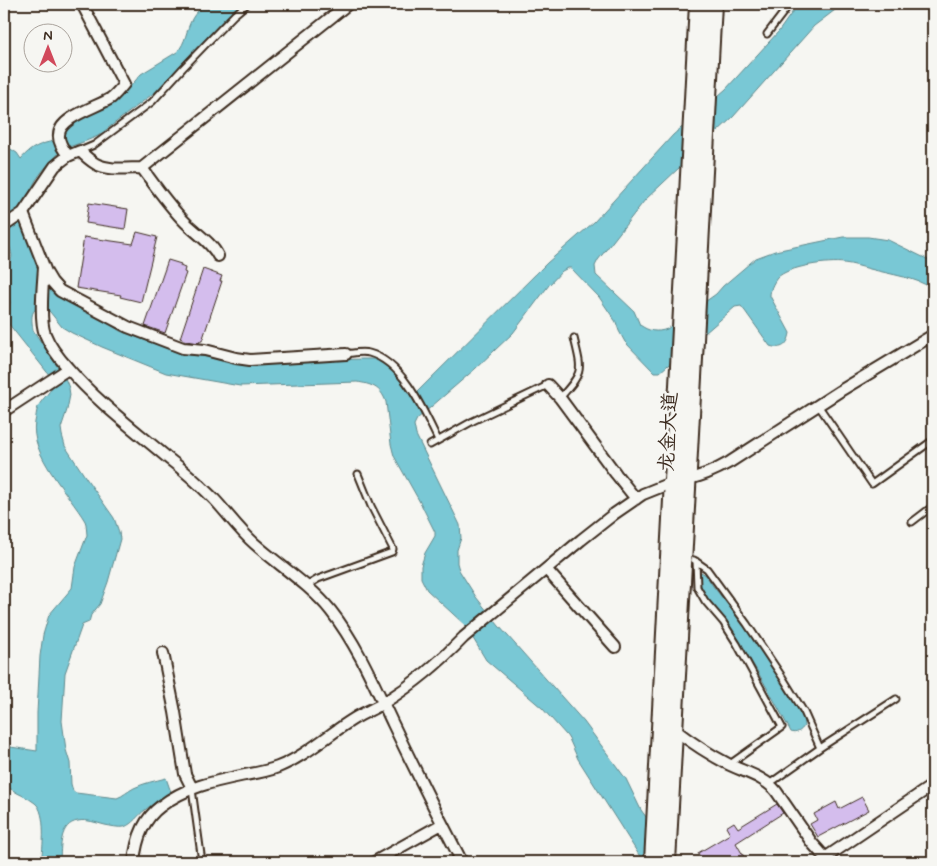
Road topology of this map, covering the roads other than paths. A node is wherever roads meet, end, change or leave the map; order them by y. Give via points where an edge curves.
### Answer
1 (82, 4) edge
2 (247, 4) edge
3 (348, 4) edge
4 (698, 4) edge
5 (713, 4) edge
6 (790, 4) edge
7 (768, 34) dead end
8 (80, 151) junction
9 (68, 156) junction
10 (142, 168) junction
11 (23, 213) junction
12 (4, 226) edge
13 (218, 256) dead end
14 (44, 267) junction
15 (933, 335) edge
16 (574, 338) dead end
17 (346, 354) joint
18 (65, 370) junction
19 (548, 385) joint
20 (560, 398) junction
21 (818, 406) junction
22 (4, 411) edge
23 (438, 440) junction
24 (933, 440) edge
25 (430, 445) dead end
26 (358, 474) dead end
27 (681, 480) junction
28 (636, 499) junction
29 (933, 506) edge
30 (912, 522) dead end
31 (690, 558) junction
32 (546, 569) junction
33 (306, 586) junction
34 (615, 647) dead end
35 (164, 653) dead end
36 (896, 699) dead end
37 (384, 703) junction
38 (674, 730) junction
39 (820, 748) junction
40 (729, 764) junction
41 (769, 784) junction
42 (933, 785) edge
43 (192, 788) junction
44 (663, 813) junction
45 (442, 824) junction
46 (827, 860) edge
47 (134, 862) edge
48 (202, 862) edge
49 (374, 862) edge
50 (462, 862) edge
51 (653, 862) edge
52 (667, 862) edge

1 - 9 street via 124,84 109,99 61,127 59,141
2 - 8 lane via 152,102 94,146
3 - 10 street
4 - 27 main road, 龙金大道 via 680,360
5 - 27 main road, 龙金大道 via 695,345
6 - 7 lane
8 - 9 street
8 - 10 street via 97,165
9 - 11 street via 50,172
10 - 13 street via 164,199
11 - 12 street
11 - 14 street
14 - 17 street via 60,291 128,327 176,346 250,360
14 - 18 street via 42,326
15 - 21 street
16 - 20 lane via 579,373
17 - 23 lane via 362,352 376,355 402,376
18 - 22 street
18 - 33 street via 196,481 253,542
19 - 20 street
19 - 23 lane
20 - 28 street
21 - 24 lane via 872,484
21 - 27 street via 713,472
23 - 25 lane
26 - 33 lane via 392,552
27 - 28 street
27 - 31 main road, 龙金大道
27 - 44 main road, 龙金大道
28 - 32 street
29 - 30 lane
31 - 38 main road, 龙金大道
31 - 39 lane via 707,570 766,650 804,712
31 - 40 lane via 697,587 737,644 782,727
32 - 34 street
32 - 37 street via 429,670
33 - 37 street via 337,619
35 - 43 street via 184,774
36 - 39 lane
37 - 43 street via 356,717 279,767
37 - 45 street
38 - 40 street
38 - 44 main road, 龙金大道
39 - 41 lane
40 - 41 street
41 - 46 street
42 - 46 street
43 - 47 street via 165,802 149,817 136,846
43 - 48 lane
44 - 51 main road, 龙金大道
44 - 52 main road, 龙金大道
45 - 49 street
45 - 50 street

